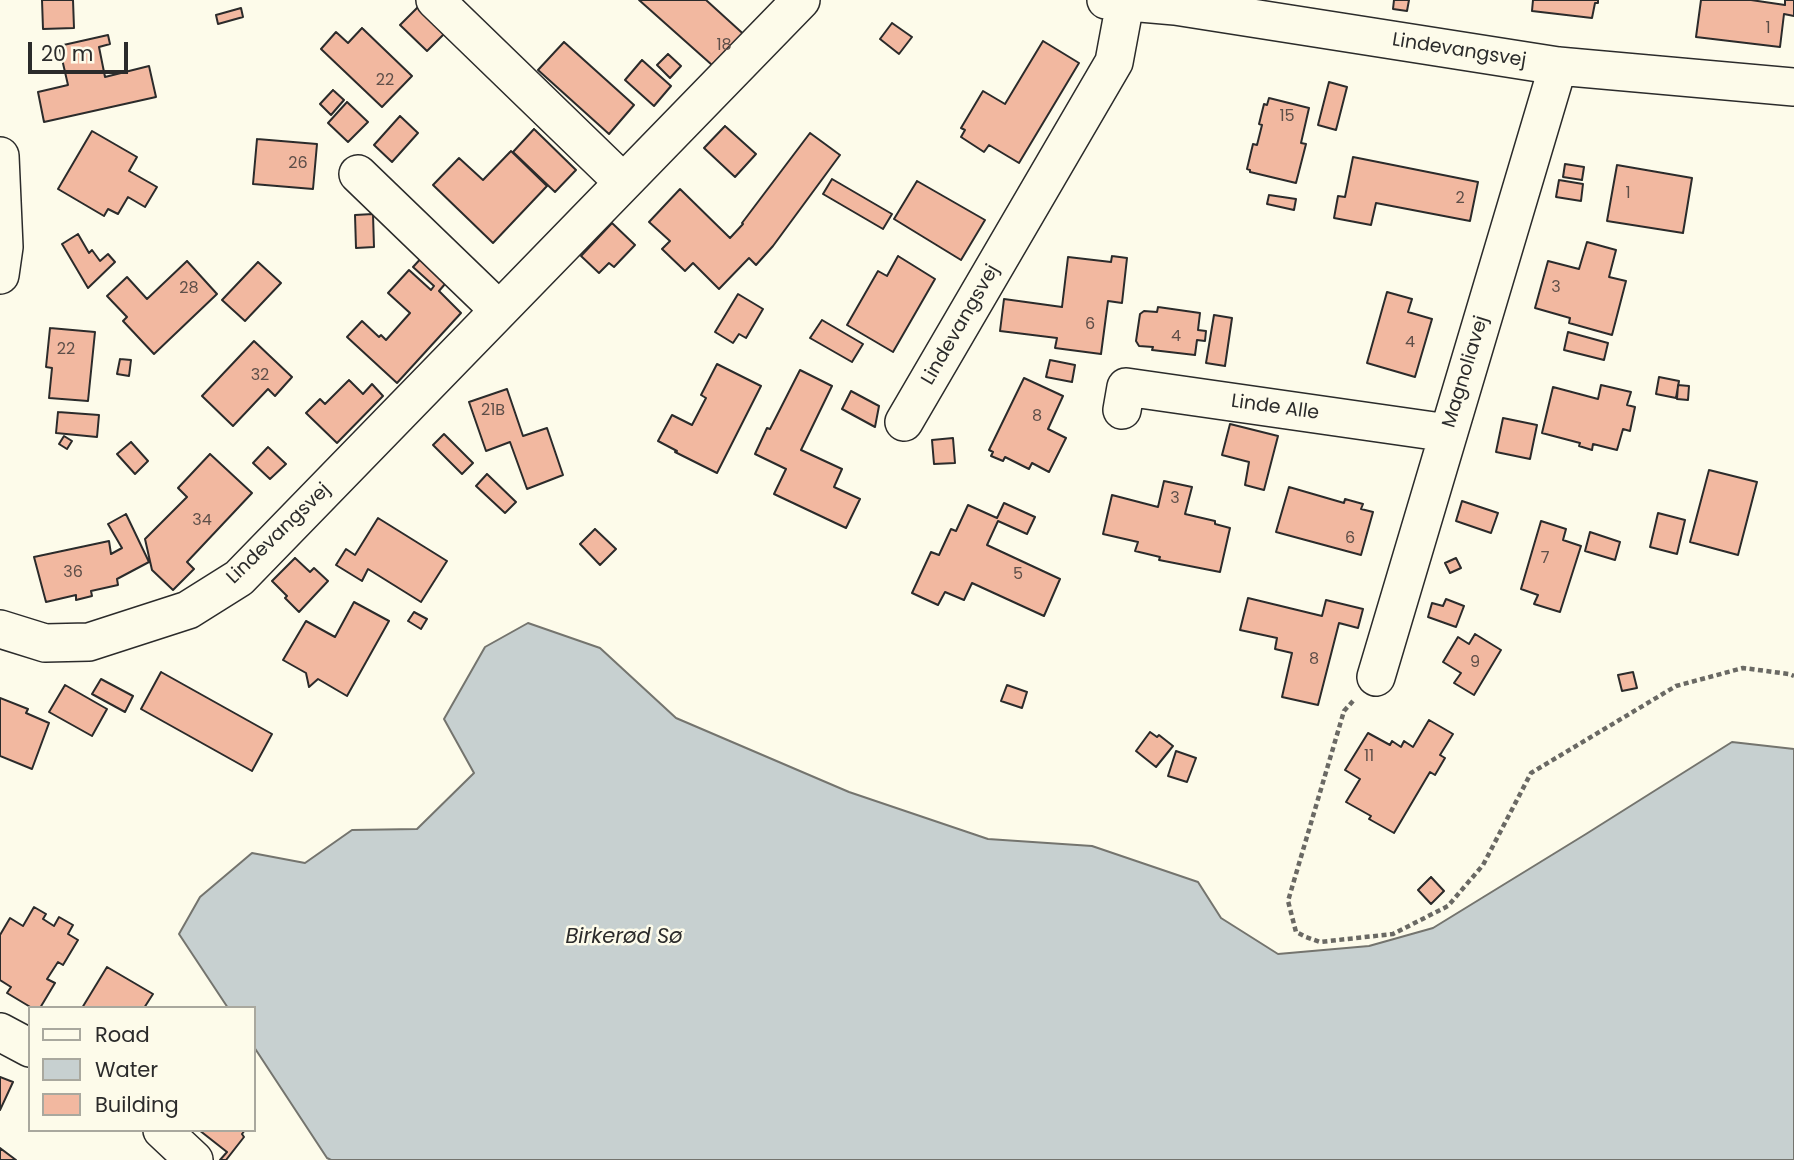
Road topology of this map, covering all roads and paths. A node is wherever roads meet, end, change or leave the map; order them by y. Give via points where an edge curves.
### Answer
1 (435, 0) edge
2 (801, 0) edge
3 (1115, 1) edge
4 (1175, 3) edge
5 (1558, 66) junction
6 (1794, 87) edge
7 (0, 156) edge
8 (358, 174) dead end
9 (623, 182) junction
10 (0, 275) edge
11 (499, 310) junction
12 (1122, 410) dead end
13 (904, 422) dead end
14 (1448, 433) junction
15 (0, 629) edge
16 (1794, 676) edge
17 (1376, 677) joint
18 (0, 1032) edge
19 (28, 1047) edge
20 (164, 1132) edge
21 (194, 1160) edge

1 - 9 street
2 - 9 street, Lindevangsvej
3 - 4 street, Lindevangsvej
3 - 13 street, Lindevangsvej via 1114,62
4 - 5 street, Lindevangsvej
5 - 6 street, Lindevangsvej
5 - 14 street, Magnoliavej
7 - 10 street via 4,247
8 - 11 street
9 - 11 street, Lindevangsvej
11 - 15 street, Lindevangsvej via 239,578 187,610 89,642 45,643
12 - 14 street, Linde Alle via 1126,387
14 - 17 street, Magnoliavej
16 - 17 path via 1743,668 1676,686 1531,773 1483,865 1448,906 1393,934 1320,942 1296,932 1287,901 1344,711
18 - 19 street
20 - 21 street

